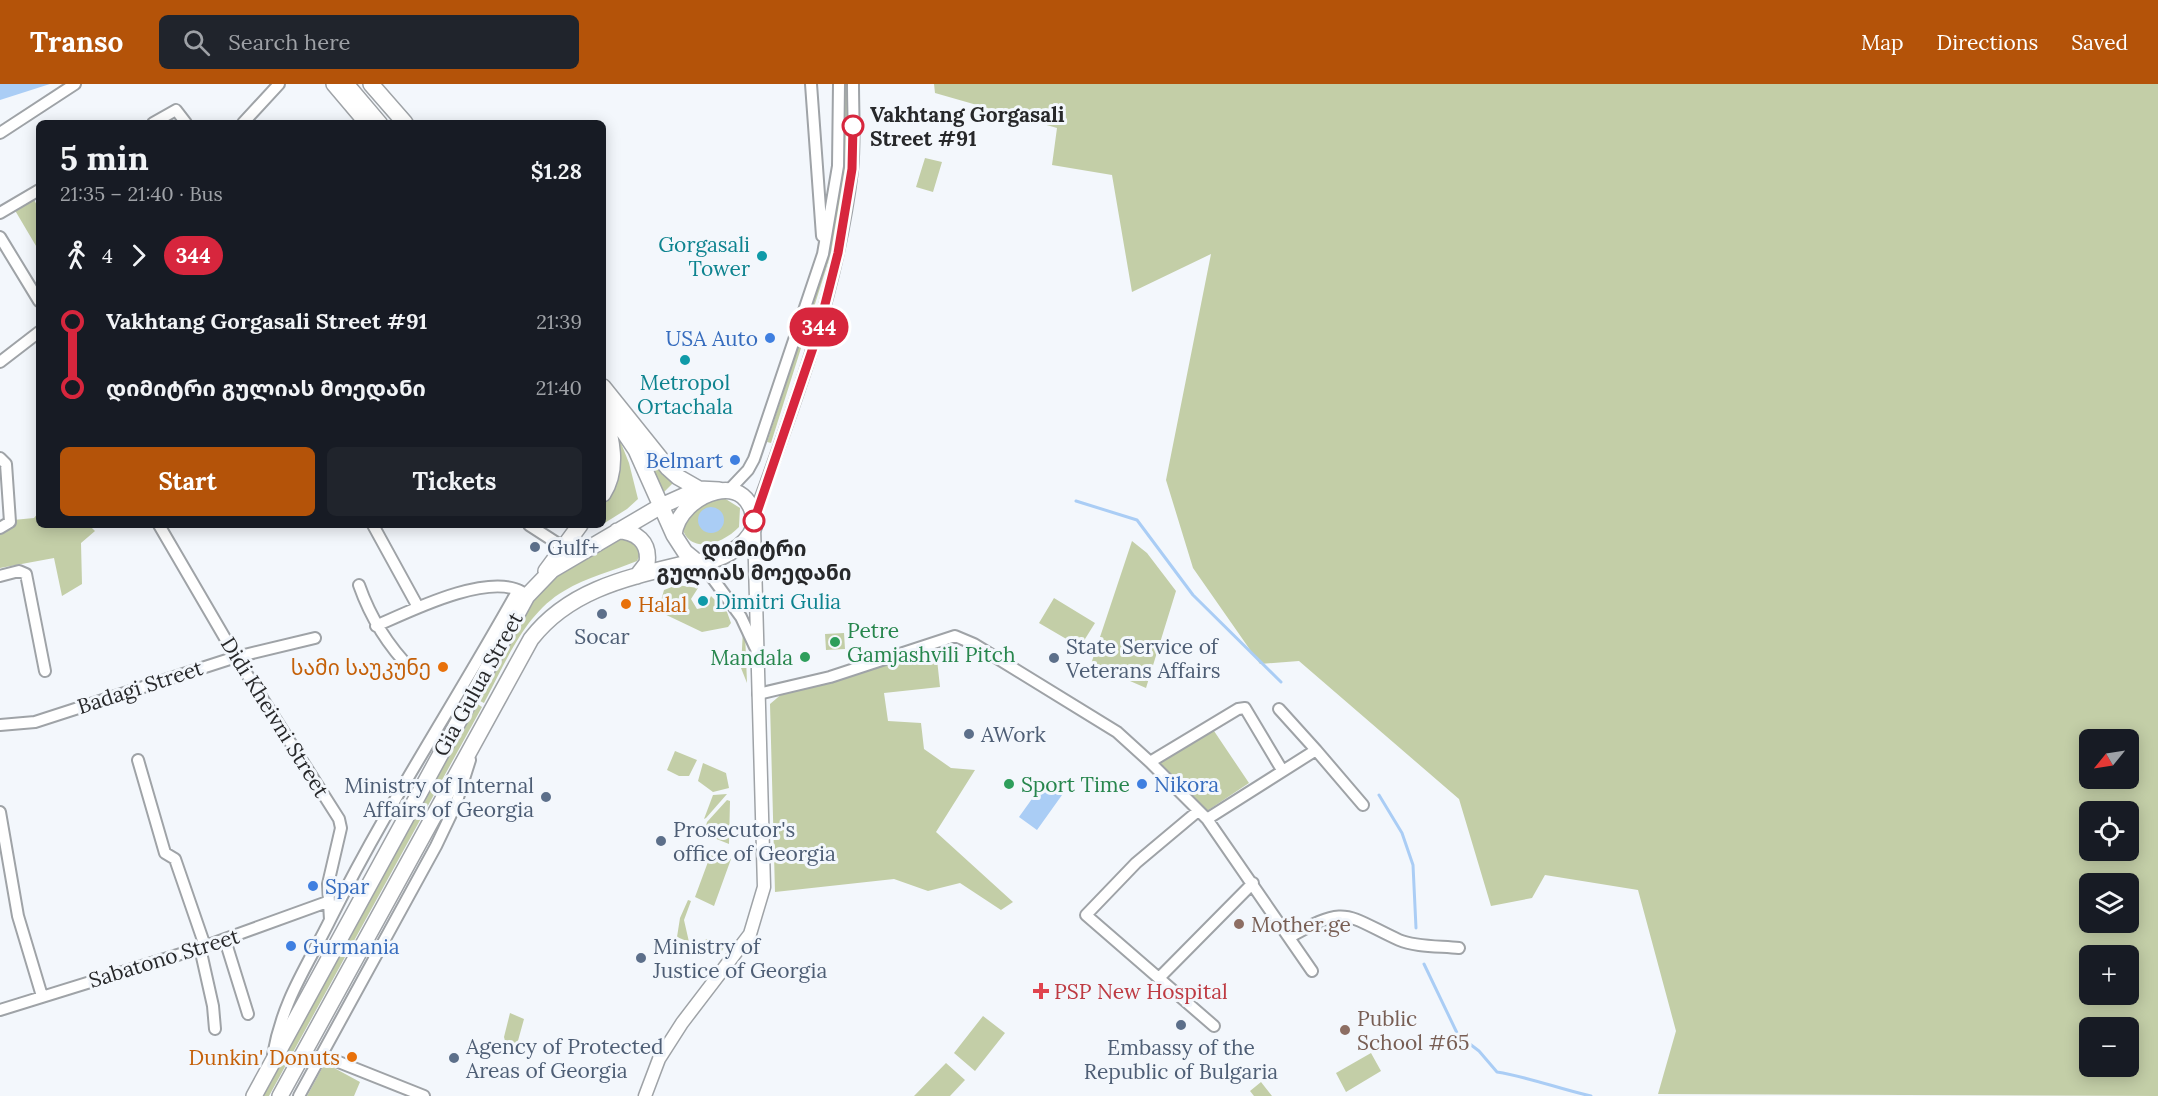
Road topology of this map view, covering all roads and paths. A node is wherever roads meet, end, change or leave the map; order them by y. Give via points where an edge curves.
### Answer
1 (75, 84) edge
2 (279, 84) edge
3 (334, 84) edge
4 (348, 84) edge
5 (371, 84) edge
6 (811, 84) edge
7 (839, 84) edge
8 (853, 84) edge
9 (158, 120) edge
10 (184, 120) edge
11 (246, 120) edge
12 (364, 120) edge
13 (378, 120) edge
14 (402, 120) edge
15 (0, 133) edge
16 (36, 191) edge
17 (0, 213) edge
18 (0, 237) edge
19 (823, 254) junction
20 (36, 296) edge
21 (36, 334) edge
22 (0, 362) edge
23 (606, 391) edge
24 (606, 405) edge
25 (606, 425) edge
26 (0, 458) edge
27 (606, 488) edge
28 (699, 489) junction
29 (724, 489) junction
30 (661, 506) junction
31 (754, 521) junction
32 (0, 528) edge
33 (161, 528) edge
34 (375, 528) edge
35 (534, 528) edge
36 (578, 528) edge
37 (617, 531) junction
38 (674, 535) junction
39 (562, 547) junction
40 (698, 561) junction
41 (0, 576) edge
42 (637, 576) junction
43 (537, 583) junction
44 (359, 585) dead end
45 (523, 593) junction
46 (418, 608) junction
47 (376, 626) junction
48 (315, 638) dead end
49 (755, 646) junction
50 (236, 657) junction
51 (45, 670) dead end
52 (412, 670) dead end
53 (758, 694) junction
54 (1279, 709) dead end
55 (0, 725) edge
56 (474, 744) junction
57 (1316, 750) junction
58 (138, 760) dead end
59 (1150, 762) junction
60 (1282, 770) junction
61 (1363, 805) dead end
62 (1198, 811) junction
63 (0, 812) edge
64 (1207, 819) junction
65 (1253, 883) junction
66 (327, 902) junction
67 (330, 920) junction
68 (1290, 937) junction
69 (225, 940) junction
70 (202, 947) junction
71 (1459, 948) dead end
72 (1312, 970) dead end
73 (1159, 978) junction
74 (42, 996) junction
75 (0, 1010) edge
76 (248, 1014) dead end
77 (1214, 1026) dead end
78 (215, 1029) dead end
79 (321, 1055) junction
80 (271, 1065) junction
81 (254, 1096) edge
82 (280, 1096) edge
83 (299, 1096) edge
84 (424, 1096) edge
85 (645, 1096) edge

1 - 15 street
2 - 11 street
3 - 12 highway
4 - 13 main road
5 - 14 highway
6 - 19 street
7 - 19 street via 838,166
8 - 31 street via 852,169 838,253 817,336
9 - 10 street via 176,110
16 - 17 street
18 - 20 street
19 - 29 street via 754,459 748,470
21 - 22 street
23 - 28 highway via 668,468
24 - 30 highway via 636,450
25 - 27 highway via 613,458
26 - 32 street via 6,464 10,522
28 - 29 highway, Gia Gulua Street
28 - 30 highway, Gia Gulua Street
29 - 31 highway via 748,501
29 - 38 highway via 685,509 677,520
30 - 37 highway, Gia Gulua Street
30 - 38 highway
31 - 40 highway via 748,538 734,549
31 - 49 main road
33 - 50 street, Didi Kheivni Street
34 - 46 street
35 - 39 street
36 - 39 highway
37 - 42 highway via 632,533 645,546 646,563
37 - 43 highway, Gia Gulua Street
38 - 40 highway via 685,552
39 - 43 highway
40 - 42 highway, Gia Gulua Street
40 - 49 street via 741,617
41 - 51 street via 20,571 26,574
42 - 56 highway, Gia Gulua Street via 578,598 541,626
43 - 45 highway, Gia Gulua Street
44 - 47 street
45 - 46 street via 483,587
45 - 67 street, Gia Gulua Street via 384,820
45 - 80 highway, Gia Gulua Street
46 - 47 street
47 - 52 street
48 - 50 street, Badagi Street
49 - 53 main road
50 - 55 street, Badagi Street via 35,722
50 - 66 street, Didi Kheivni Street via 339,819 341,828
53 - 59 street via 830,677 955,636 1117,732
53 - 85 main road via 764,887 755,922 659,1059
54 - 57 street
56 - 79 street, Gia Gulua Street via 456,804 436,846
56 - 82 highway, Gia Gulua Street
57 - 60 street
57 - 61 street
58 - 70 street via 165,853 175,859
59 - 60 street via 1245,708
59 - 62 street
60 - 64 street
62 - 64 street
62 - 73 street via 1136,863 1086,915
63 - 74 street via 18,916
64 - 65 street
65 - 68 street
65 - 73 street
66 - 67 street, Didi Kheivni Street
66 - 69 street, Sabatono Street
67 - 80 street, Gia Gulua Street via 278,1023
68 - 71 street via 1324,918 1350,915 1401,941
68 - 72 street
69 - 70 street, Sabatono Street
69 - 76 street
70 - 74 street, Sabatono Street
70 - 78 street
73 - 77 street
74 - 75 street, Sabatono Street
79 - 83 street, Gia Gulua Street
79 - 84 street
80 - 81 highway, Gia Gulua Street

